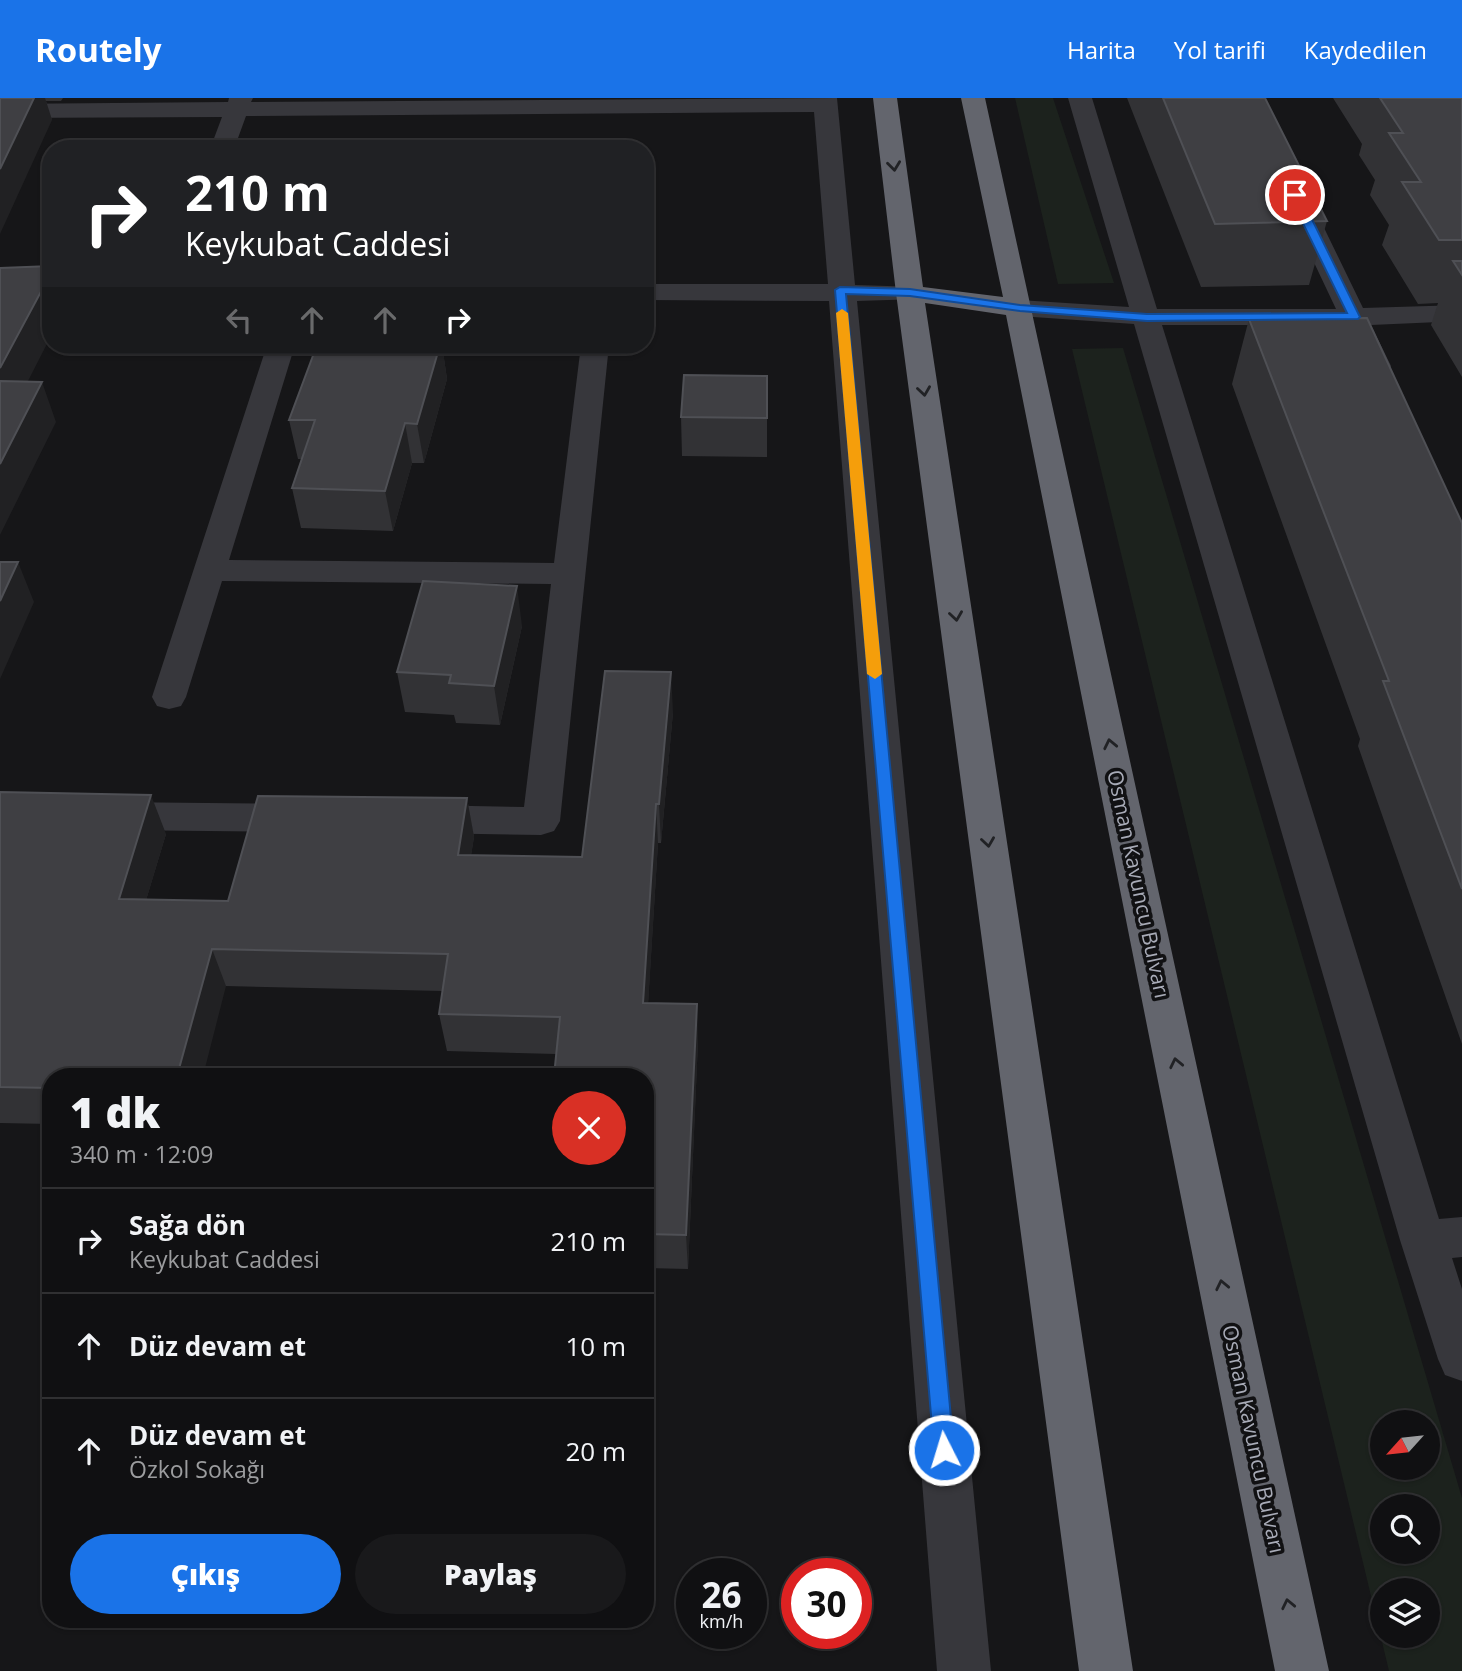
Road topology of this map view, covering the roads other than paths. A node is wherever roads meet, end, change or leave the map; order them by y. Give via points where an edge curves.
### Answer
1 (885, 98) edge
2 (973, 98) edge
3 (1080, 98) edge
4 (825, 101) edge
5 (727, 102) edge
6 (239, 103) edge
7 (0, 111) edge
8 (225, 140) edge
9 (239, 140) edge
10 (1283, 171) edge
11 (840, 290) junction
12 (654, 292) edge
13 (910, 293) junction
14 (1020, 308) junction
15 (1462, 313) edge
16 (1147, 317) junction
17 (1354, 317) junction
18 (278, 354) edge
19 (593, 354) edge
20 (1388, 390) edge
21 (209, 570) junction
22 (569, 574) junction
23 (169, 697) dead end
24 (83, 816) edge
25 (333, 818) edge
26 (388, 819) edge
27 (1443, 1238) edge
28 (1462, 1359) edge
29 (964, 1671) edge
30 (1106, 1671) edge
31 (1302, 1671) edge

1 -> 13 highway
2 - 14 highway, Osman Kavuncu Bulvarı
3 - 16 street
4 - 5 street
4 - 11 street
5 - 6 street
6 - 7 street
6 - 8 street
6 - 9 street
10 - 17 street
11 - 12 street
11 - 13 street
11 - 29 street
13 - 14 highway
13 -> 30 highway
14 - 16 street
31 -> 14 highway, Osman Kavuncu Bulvarı
15 - 17 street
16 - 17 street
16 - 27 street
17 - 20 street
18 - 21 street
19 - 22 street
21 - 22 street
21 - 23 street
22 - 26 street via 541,821
24 - 25 street
27 - 28 street

